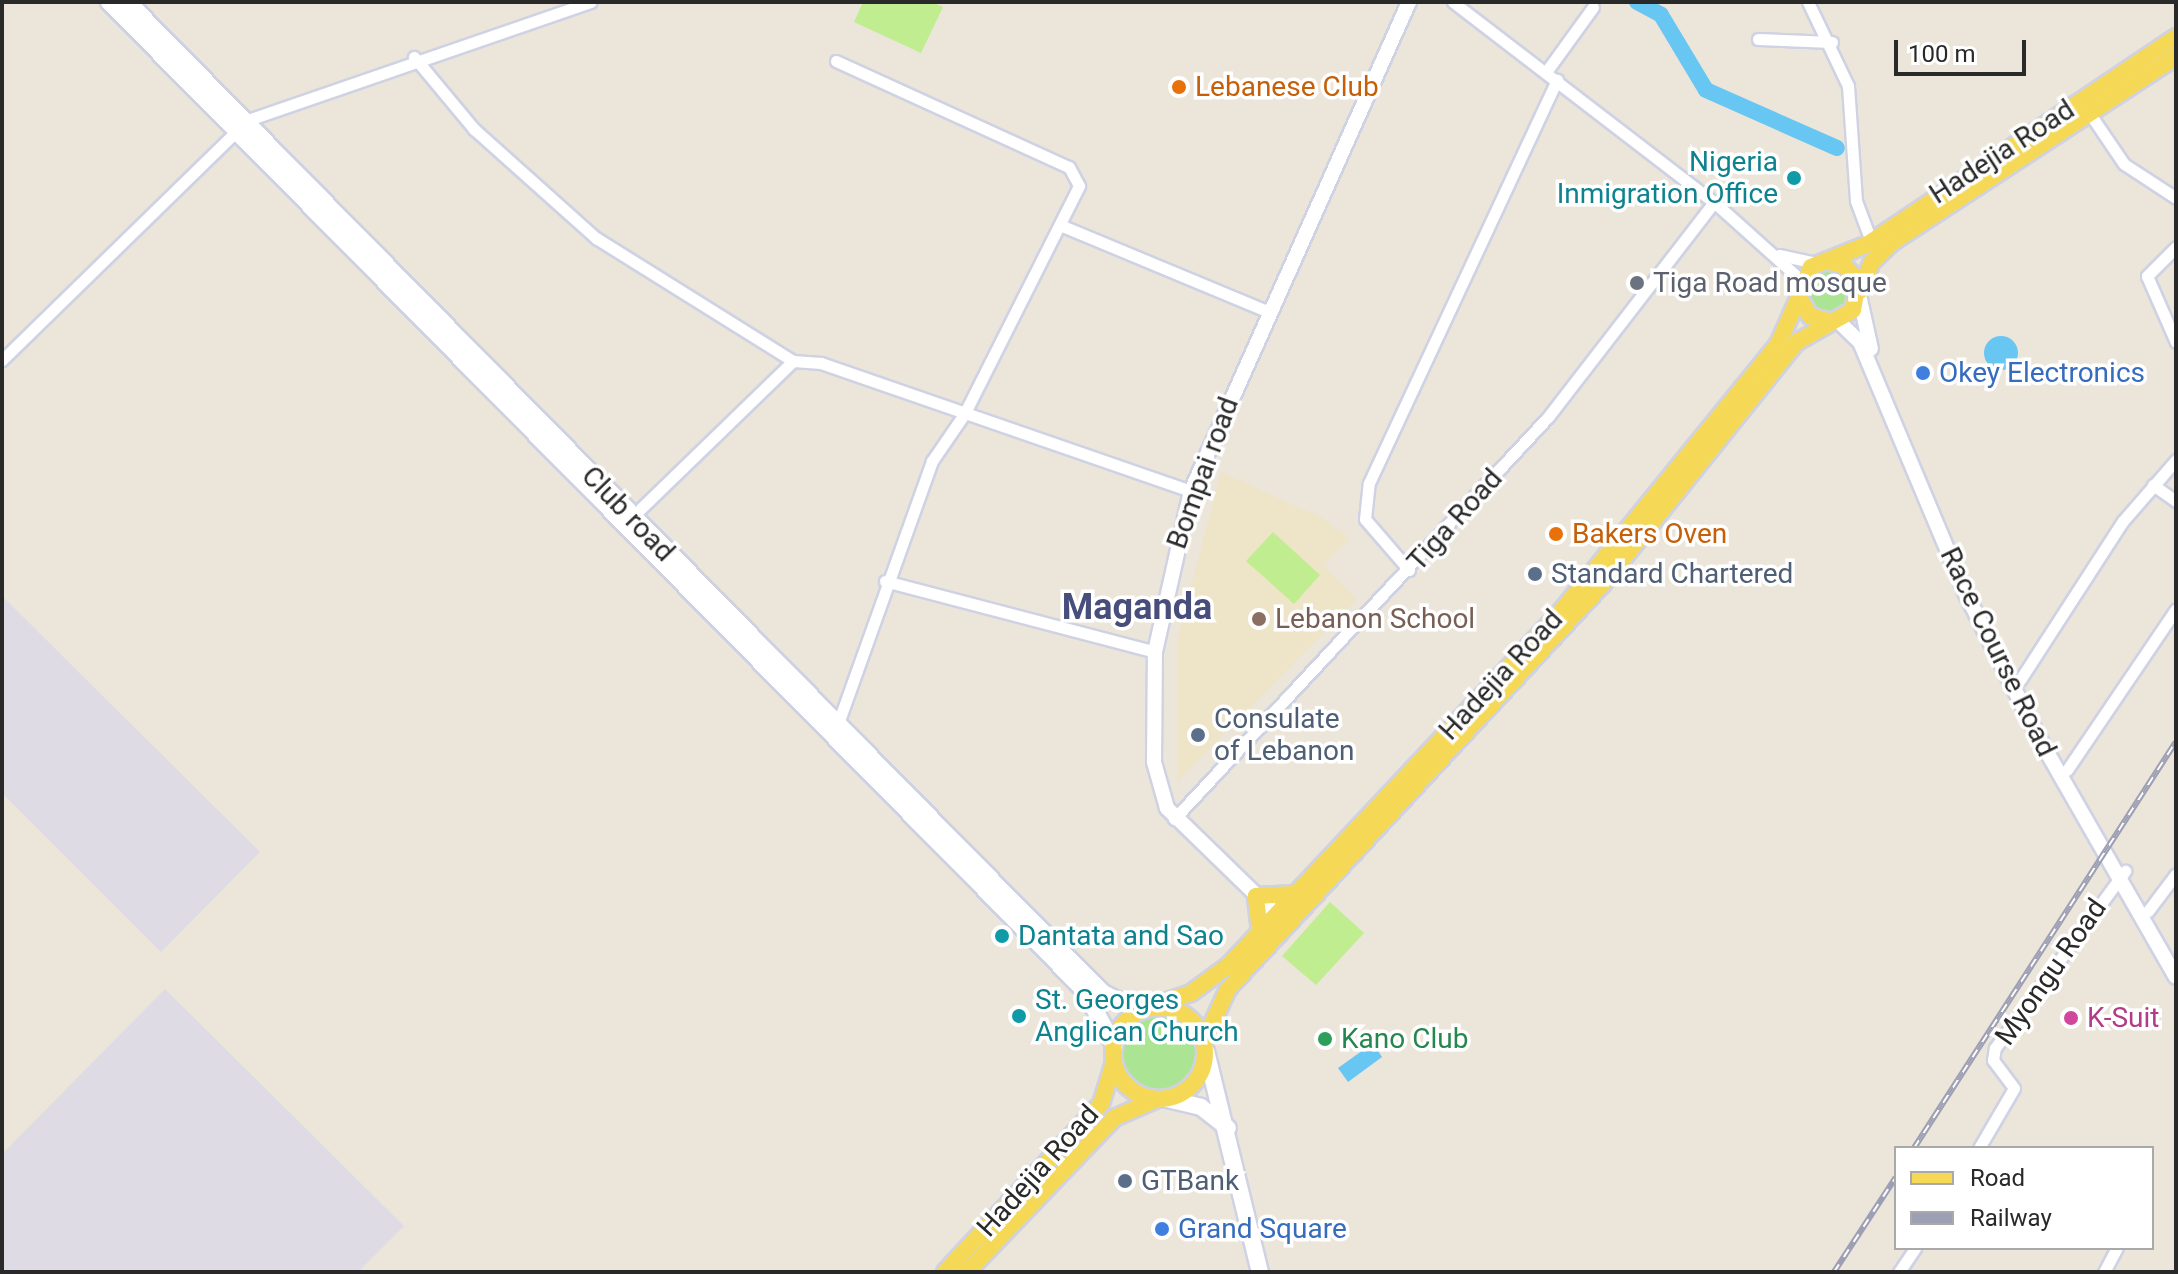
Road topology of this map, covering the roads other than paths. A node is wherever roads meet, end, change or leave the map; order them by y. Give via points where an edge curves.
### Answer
1 (109, 2) edge
2 (128, 2) edge
3 (590, 2) edge
4 (1409, 2) edge
5 (1453, 2) edge
6 (1808, 2) edge
7 (1593, 7) dead end
8 (2176, 37) edge
9 (1758, 39) dead end
10 (1832, 42) junction
11 (414, 57) junction
12 (2176, 57) edge
13 (836, 61) dead end
14 (1546, 72) junction
15 (1557, 80) junction
16 (2090, 114) junction
17 (248, 120) junction
18 (235, 133) junction
19 (2176, 198) edge
20 (1714, 202) junction
21 (1060, 225) junction
22 (1871, 241) junction
23 (2176, 247) edge
24 (1778, 255) junction
25 (1822, 262) junction
26 (1800, 289) junction
27 (1860, 293) junction
28 (1267, 311) junction
29 (1834, 321) junction
30 (2176, 342) edge
31 (2, 360) edge
32 (793, 361) junction
33 (965, 413) junction
34 (2176, 460) edge
35 (2153, 485) junction
36 (1191, 491) junction
37 (2176, 501) edge
38 (635, 527) junction
39 (1409, 570) junction
40 (885, 581) junction
41 (2176, 609) edge
42 (1155, 652) junction
43 (2020, 680) junction
44 (837, 726) junction
45 (2067, 770) junction
46 (1174, 819) junction
47 (2122, 873) junction
48 (2176, 874) edge
49 (1294, 894) junction
50 (1256, 896) junction
51 (1006, 904) junction
52 (2148, 911) junction
53 (1276, 914) junction
54 (1288, 927) junction
55 (1260, 931) junction
56 (2176, 962) edge
57 (2176, 977) edge
58 (1146, 1009) junction
59 (1205, 1046) junction
60 (1114, 1053) junction
61 (1163, 1099) junction
62 (1229, 1129) junction
63 (1980, 1146) edge
64 (1914, 1250) edge
65 (2116, 1250) edge
66 (945, 1272) edge
67 (967, 1272) edge
68 (1260, 1272) edge
69 (1899, 1272) edge
70 (2104, 1272) edge

1 - 18 main road
2 - 17 main road, Club road
3 - 11 street
4 - 28 street, Bompai road
5 - 14 street
6 - 10 street
7 - 14 street
8 - 22 main road, Hadejia Road
9 - 10 street
10 - 22 street via 1848,86 1856,201
11 - 17 street
11 - 32 street via 474,129 596,238
12 - 16 main road, Hadejia Road
13 - 21 street via 1069,167 1079,186
14 - 15 street
15 - 20 street
15 - 39 street via 1369,483 1365,519
16 - 19 street via 2124,164
16 - 27 main road, Hadejia Road via 1893,242 1872,262
17 - 18 street
17 - 38 main road, Club road
18 - 31 street
18 - 38 main road
20 - 24 street
20 - 39 street, Tiga Road via 1548,417
21 - 28 street
21 - 33 street
22 - 25 main road, Hadejia Road
23 - 30 street via 2147,276
24 - 25 street
24 - 26 street
25 - 26 main road
25 - 27 main road via 1853,272
26 - 29 main road via 1810,316
26 - 49 main road, Hadejia Road via 1778,344 1648,512
27 - 29 main road
27 - 43 street, Race Course Road via 1866,338 1894,413
28 - 36 street, Bompai road
29 - 47 street, Race Course Road via 1860,342 1967,596
29 - 54 main road, Hadejia Road via 1797,342 1602,585
32 - 33 street via 821,363
32 - 38 street
33 - 36 street
33 - 40 street via 932,461
34 - 35 street
35 - 37 street
35 - 43 street
36 - 42 street, Bompai road
38 - 44 main road, Club road
38 - 51 main road
39 - 46 street, Tiga Road
40 - 42 street
40 - 44 street
41 - 45 street
42 - 46 street, Bompai road via 1154,762
43 - 45 street, Race Course Road
44 - 51 main road, Club road
45 - 47 street, Race Course Road
46 - 50 street, Bompai road
47 - 52 street, Race Course Road
47 - 57 street, Race Course Road
47 - 63 street, Myongu Road via 1995,1048 1996,1065 2014,1088
48 - 52 street
49 - 50 main road
49 - 53 main road, Hadejia Road
50 - 53 street, Bompai road
50 - 55 main road
51 - 58 main road, Club road via 1103,993
51 - 60 main road via 1084,990
52 - 56 street, Race Course Road
53 - 54 street, Bompai road
53 - 55 main road, Hadejia Road
54 - 59 main road, Hadejia Road via 1217,1005
55 - 58 main road, Hadejia Road via 1209,982
58 - 59 main road via 1191,1018
58 - 60 main road
59 - 61 main road via 1195,1082
59 - 62 main road
60 - 61 main road via 1124,1083
60 - 66 main road, Hadejia Road via 1110,1088 1087,1121
61 - 62 main road via 1201,1107
61 - 67 main road, Hadejia Road via 1106,1125
62 - 68 main road
64 - 69 street
65 - 70 street

